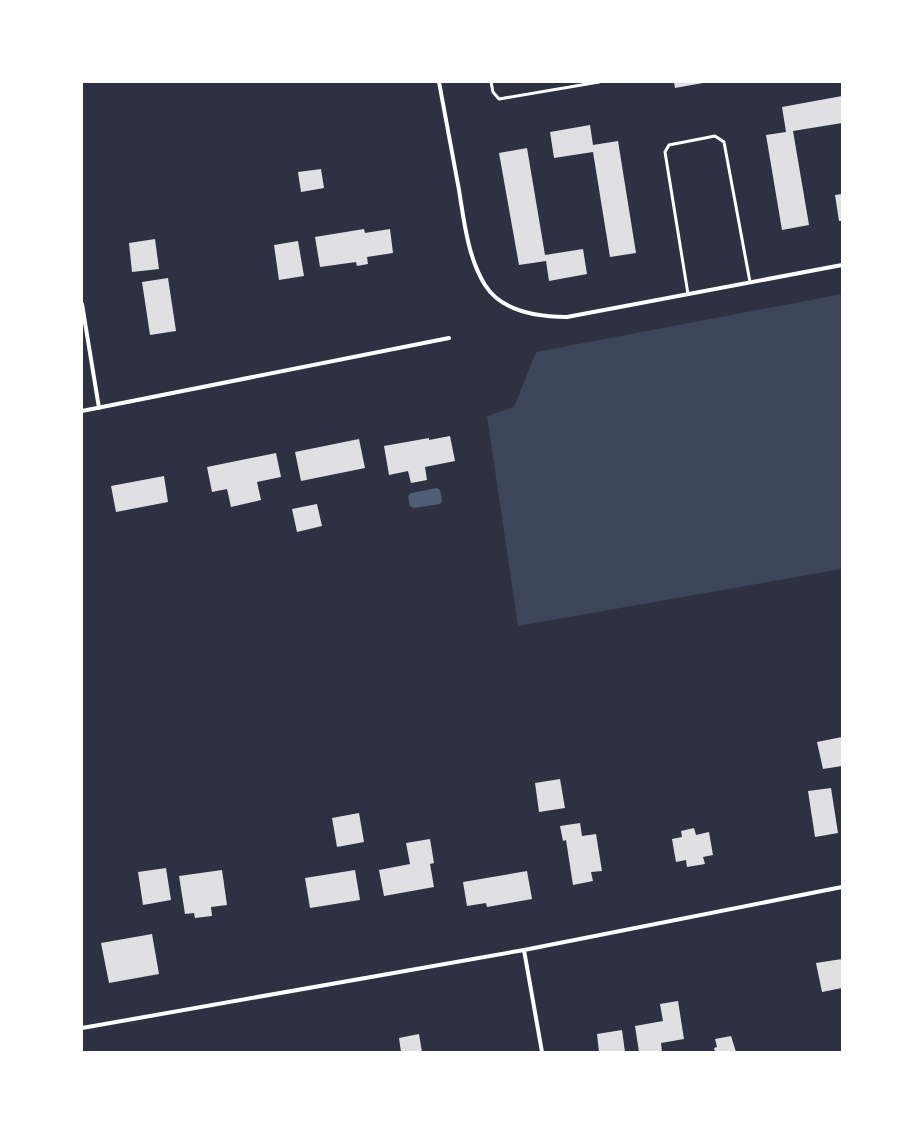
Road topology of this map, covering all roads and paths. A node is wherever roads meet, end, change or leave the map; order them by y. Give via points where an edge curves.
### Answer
1 (439, 82) edge
2 (491, 82) edge
3 (599, 82) edge
4 (842, 265) edge
5 (750, 282) junction
6 (688, 294) junction
7 (82, 304) edge
8 (449, 338) dead end
9 (99, 408) junction
10 (82, 411) edge
11 (842, 887) edge
12 (524, 950) junction
13 (82, 1028) edge
14 (542, 1052) edge

1 - 6 street via 463,216 474,260 486,286 499,299 520,311 543,317 567,317
2 - 3 lane via 493,92 499,99
4 - 5 street
5 - 6 street
5 - 6 lane via 724,142 715,136 669,145 664,152
7 - 9 street
8 - 9 street
9 - 10 street
11 - 12 street
12 - 13 street
12 - 14 street

